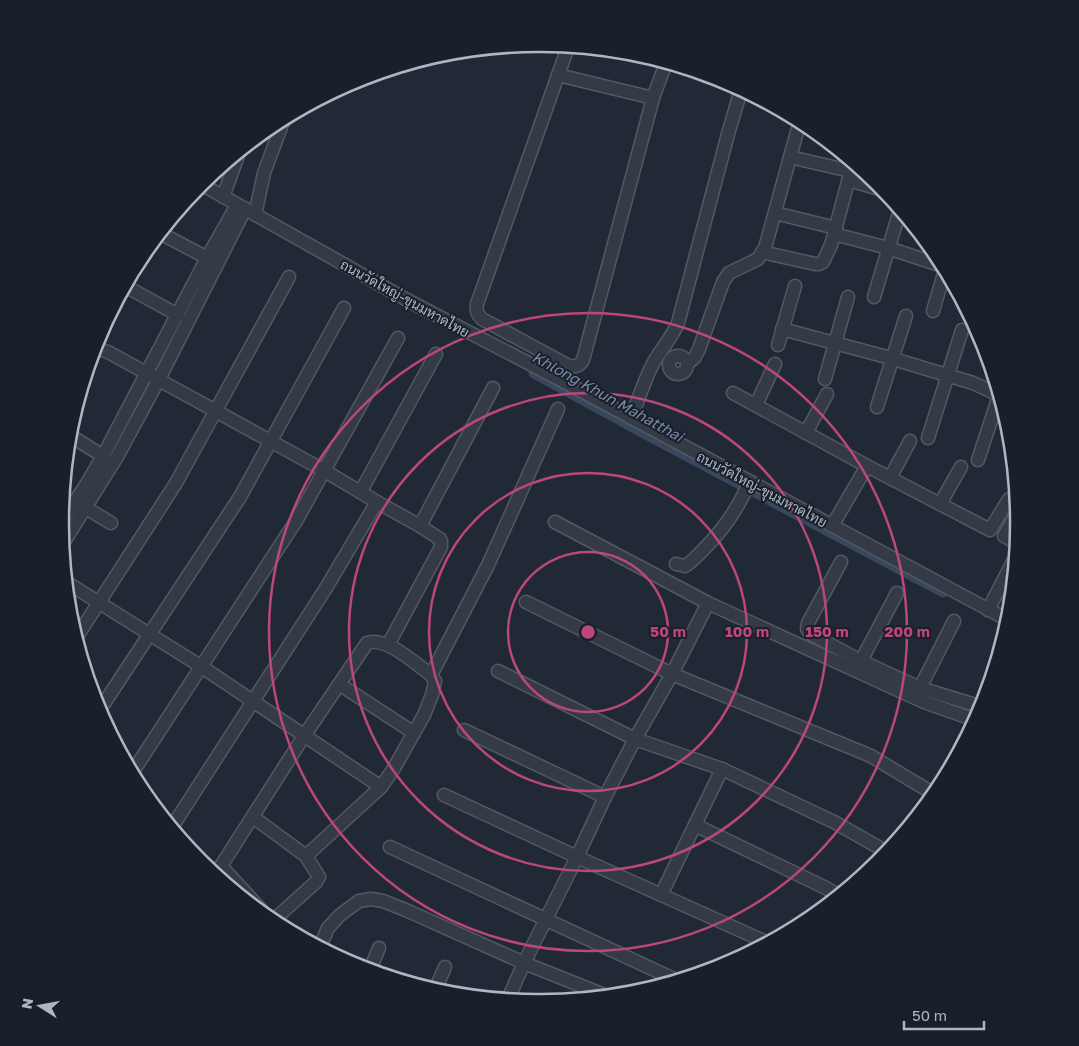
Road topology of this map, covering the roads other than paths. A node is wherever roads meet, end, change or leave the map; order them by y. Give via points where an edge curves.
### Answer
1 (565, 54) edge
2 (663, 70) edge
3 (558, 74) junction
4 (739, 97) edge
5 (652, 98) junction
6 (798, 130) edge
7 (280, 131) edge
8 (790, 157) junction
9 (235, 164) edge
10 (850, 171) edge
11 (209, 188) edge
12 (223, 196) junction
13 (243, 211) junction
14 (775, 213) junction
15 (897, 218) edge
16 (835, 231) junction
17 (167, 236) edge
18 (888, 248) junction
19 (762, 252) junction
20 (212, 260) junction
21 (931, 262) edge
22 (290, 277) dead end
23 (942, 280) edge
24 (795, 286) dead end
25 (131, 289) edge
26 (874, 296) dead end
27 (848, 297) dead end
28 (344, 308) dead end
29 (933, 311) dead end
30 (178, 315) junction
31 (906, 316) dead end
32 (782, 329) junction
33 (962, 330) dead end
34 (398, 338) dead end
35 (836, 343) junction
36 (778, 345) dead end
37 (102, 350) edge
38 (436, 354) dead end
39 (892, 358) junction
40 (655, 360) junction
41 (776, 364) dead end
42 (146, 374) junction
43 (948, 375) junction
44 (825, 379) dead end
45 (158, 381) junction
46 (494, 388) dead end
47 (991, 391) edge
48 (733, 393) dead end
49 (827, 394) dead end
50 (756, 405) junction
51 (876, 407) dead end
52 (995, 407) edge
53 (558, 409) dead end
54 (215, 411) junction
55 (632, 418) junction
56 (806, 432) junction
57 (928, 438) dead end
58 (77, 440) edge
59 (270, 441) junction
60 (910, 441) dead end
61 (103, 456) junction
62 (978, 460) dead end
63 (868, 466) junction
64 (961, 467) dead end
65 (324, 471) junction
66 (890, 478) junction
67 (748, 485) junction
68 (361, 492) junction
69 (1009, 498) dead end
70 (70, 501) edge
71 (376, 502) junction
72 (940, 504) junction
73 (86, 508) junction
74 (554, 522) dead end
75 (111, 523) dead end
76 (420, 526) junction
77 (832, 526) junction
78 (1010, 526) edge
79 (69, 534) edge
80 (1009, 539) edge
81 (841, 562) dead end
82 (676, 564) dead end
83 (1007, 573) edge
84 (73, 587) edge
85 (897, 593) dead end
86 (526, 602) dead end
87 (99, 603) junction
88 (708, 603) junction
89 (988, 610) junction
90 (1001, 616) edge
91 (954, 621) dead end
92 (81, 630) edge
93 (150, 635) junction
94 (388, 645) junction
95 (861, 661) junction
96 (202, 667) junction
97 (498, 671) dead end
98 (672, 674) junction
99 (431, 675) junction
100 (340, 684) junction
101 (920, 688) junction
102 (105, 702) edge
103 (253, 702) junction
104 (974, 704) edge
105 (967, 717) edge
106 (464, 730) dead end
107 (414, 733) junction
108 (304, 736) junction
109 (635, 739) junction
110 (137, 766) edge
111 (722, 769) junction
112 (381, 787) junction
113 (927, 790) edge
114 (444, 795) dead end
115 (605, 797) junction
116 (253, 816) junction
117 (176, 821) edge
118 (695, 825) junction
119 (390, 847) dead end
120 (880, 848) edge
121 (306, 856) junction
122 (577, 857) junction
123 (219, 868) edge
124 (832, 891) edge
125 (661, 895) junction
126 (279, 914) edge
127 (546, 919) junction
128 (759, 939) edge
129 (323, 940) edge
130 (379, 948) dead end
131 (373, 963) edge
132 (524, 963) junction
133 (445, 967) dead end
134 (666, 976) edge
135 (439, 982) edge
136 (580, 991) edge
137 (511, 992) edge

1 - 3 street
2 - 5 street
3 - 5 street
3 - 5 street via 476,309 482,319 569,366 576,366 582,360
4 - 40 street via 678,323
6 - 8 street
7 - 13 street via 264,173
8 - 10 street
8 - 14 street
9 - 12 street
10 - 16 street
11 - 12 street, ถนนวัดใหญ่-ขุนมหาดไทย
12 - 13 street, ถนนวัดใหญ่-ขุนมหาดไทย
13 - 20 street
13 - 55 street, ถนนวัดใหญ่-ขุนมหาดไทย
14 - 16 street
14 - 19 street
15 - 18 street
16 - 18 street
16 - 19 street via 823,262 819,264
17 - 20 street
18 - 21 street
18 - 26 street
19 - 40 street via 758,259 729,273 723,282 699,349 684,373 674,374 669,363
20 - 30 street
20 - 45 street
22 - 54 street
23 - 29 street
24 - 32 street
25 - 30 street
27 - 35 street
28 - 59 street
30 - 42 street
31 - 39 street
32 - 35 street
32 - 36 street
33 - 43 street
34 - 65 street
35 - 39 street
35 - 44 street
37 - 42 street
38 - 68 street
39 - 43 street
39 - 51 street
40 - 55 street
41 - 50 street
42 - 45 street
42 - 61 street
43 - 47 street
43 - 57 street
45 - 54 street
45 - 73 street
46 - 76 street
48 - 50 street
49 - 56 street
50 - 56 street
52 - 62 street
53 - 99 street via 488,565
54 - 59 street
54 - 87 street via 176,483
55 - 67 street, ถนนวัดใหญ่-ขุนมหาดไทย
56 - 63 street
58 - 61 street
59 - 65 street
59 - 93 street via 240,498
60 - 66 street
61 - 70 street
63 - 66 street
63 - 77 street
64 - 72 street
65 - 68 street
65 - 96 street via 296,521
66 - 72 street
67 - 77 street, ถนนวัดใหญ่-ขุนมหาดไทย
67 - 82 street via 740,503 715,539 690,563 685,566
68 - 71 street
69 - 72 street via 990,530
71 - 76 street
71 - 103 street
73 - 75 street
73 - 79 street
74 - 88 street
76 - 94 street via 437,536 442,544
77 - 89 street, ถนนวัดใหญ่-ขุนมหาดไทย
78 - 80 street via 1004,536
81 - 95 street via 807,630
83 - 89 street
84 - 87 street
85 - 95 street
86 - 98 street
87 - 92 street
87 - 93 street
88 - 98 street
88 - 105 street via 916,699
89 - 90 street, ถนนวัดใหญ่-ขุนมหาดไทย
91 - 101 street
93 - 96 street
93 - 102 street
94 - 99 street
94 - 100 street via 367,643
95 - 101 street
96 - 103 street
96 - 110 street
97 - 109 street
98 - 109 street
98 - 113 street via 871,756
99 - 107 street via 435,681 434,688
100 - 107 street
100 - 108 street
101 - 104 street
103 - 108 street
103 - 117 street
106 - 115 street
107 - 112 street
108 - 112 street
108 - 116 street
109 - 111 street
109 - 115 street
111 - 118 street
111 - 120 street via 834,822
112 - 121 street
114 - 122 street
115 - 122 street
116 - 121 street
116 - 123 street
118 - 124 street
118 - 125 street
119 - 127 street
121 - 126 street via 318,880
122 - 125 street
122 - 127 street
125 - 128 street
127 - 132 street
127 - 134 street
129 - 132 street via 328,928 340,915 358,901 371,899 408,911
130 - 131 street
132 - 136 street
132 - 137 street
133 - 135 street

